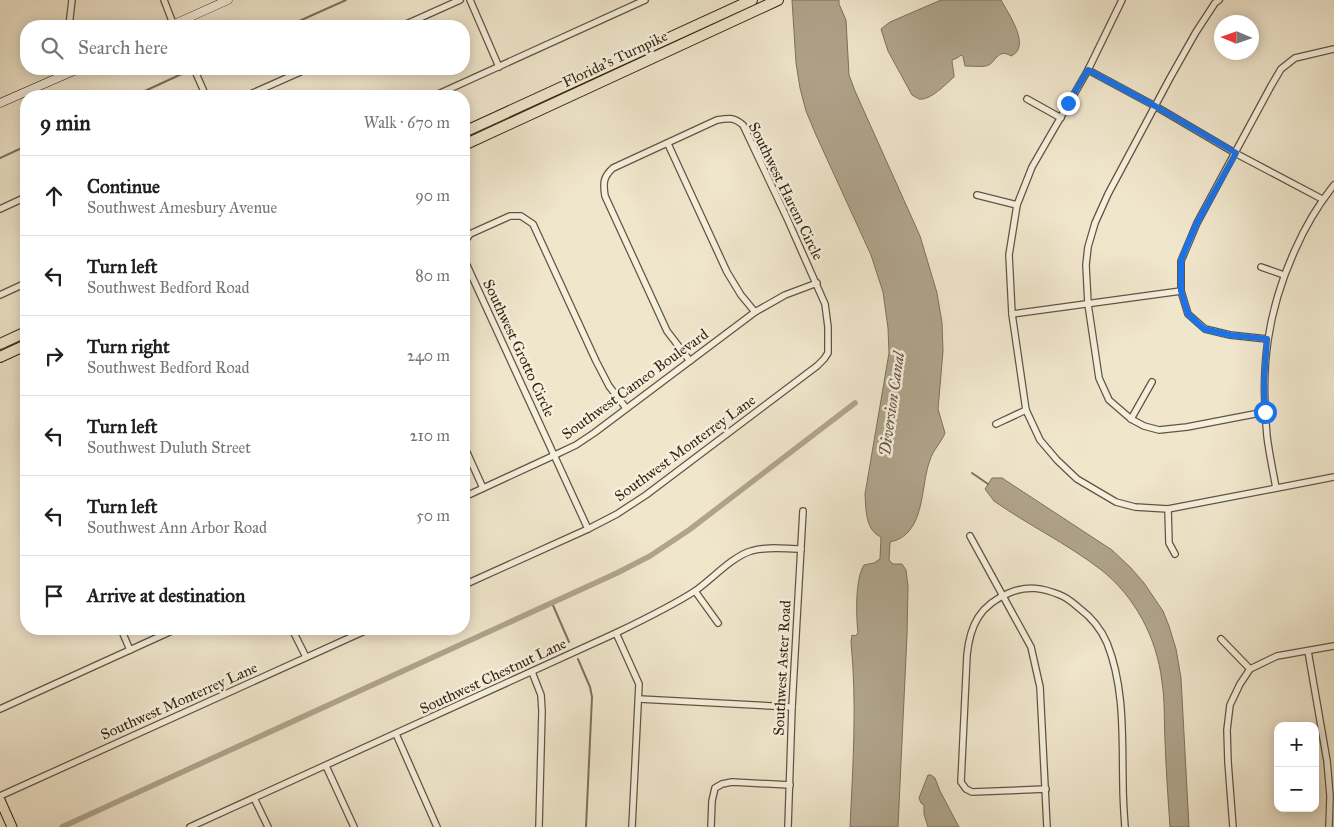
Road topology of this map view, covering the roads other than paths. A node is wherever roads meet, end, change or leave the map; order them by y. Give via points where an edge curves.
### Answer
1 (72, 0) edge
2 (164, 0) edge
3 (228, 0) edge
4 (460, 0) edge
5 (470, 0) edge
6 (645, 0) edge
7 (752, 0) edge
8 (778, 0) edge
9 (1121, 0) edge
10 (1219, 0) edge
11 (70, 20) edge
12 (170, 20) edge
13 (185, 20) edge
14 (415, 20) edge
15 (1334, 49) edge
16 (499, 67) junction
17 (1088, 70) junction
18 (64, 75) edge
19 (197, 75) edge
20 (293, 75) edge
21 (30, 90) edge
22 (203, 90) edge
23 (260, 90) edge
24 (447, 90) edge
25 (20, 94) edge
26 (1027, 99) dead end
27 (0, 103) edge
28 (1155, 106) junction
29 (1061, 118) junction
30 (470, 129) edge
31 (470, 142) edge
32 (668, 144) junction
33 (1236, 153) junction
34 (1334, 185) edge
35 (977, 195) dead end
36 (1322, 199) junction
37 (20, 200) edge
38 (1017, 205) junction
39 (0, 209) edge
40 (470, 234) edge
41 (1261, 267) dead end
42 (470, 272) edge
43 (1284, 275) junction
44 (817, 283) junction
45 (20, 286) edge
46 (1181, 291) junction
47 (0, 295) edge
48 (1088, 304) junction
49 (755, 312) junction
50 (1012, 314) junction
51 (20, 335) edge
52 (1267, 339) junction
53 (0, 344) edge
54 (20, 348) edge
55 (828, 353) joint
56 (0, 357) edge
57 (690, 361) junction
58 (1152, 382) dead end
59 (626, 408) junction
60 (1026, 410) junction
61 (1265, 412) junction
62 (1131, 419) junction
63 (996, 424) dead end
64 (555, 455) junction
65 (470, 459) edge
66 (1334, 477) edge
67 (483, 488) junction
68 (1276, 488) junction
69 (470, 494) edge
70 (1168, 508) junction
71 (803, 511) dead end
72 (588, 529) junction
73 (970, 536) dead end
74 (801, 550) junction
75 (1175, 554) dead end
76 (470, 582) edge
77 (695, 591) junction
78 (1002, 596) junction
79 (718, 623) dead end
80 (616, 633) junction
81 (124, 635) edge
82 (163, 635) edge
83 (295, 635) edge
84 (355, 635) edge
85 (1221, 640) dead end
86 (1334, 646) edge
87 (130, 650) junction
88 (1308, 651) junction
89 (306, 657) junction
90 (1250, 669) junction
91 (532, 672) junction
92 (639, 699) junction
93 (792, 707) junction
94 (0, 709) edge
95 (396, 734) junction
96 (326, 766) junction
97 (790, 785) junction
98 (1046, 789) junction
99 (0, 798) edge
100 (254, 798) junction
101 (12, 827) edge
102 (190, 827) edge
103 (268, 827) edge
104 (354, 827) edge
105 (437, 827) edge
106 (539, 827) edge
107 (632, 827) edge
108 (711, 827) edge
109 (788, 827) edge
110 (1048, 827) edge
111 (1125, 827) edge
112 (1233, 827) edge
113 (1329, 827) edge

1 - 11 street
2 - 12 street
3 - 13 street
4 - 14 street
5 - 16 street
6 - 16 street
7 - 30 highway, Florida's Turnpike
8 - 31 highway, Florida's Turnpike
9 - 17 street
10 - 28 street via 1196,32
15 - 33 street via 1295,58 1281,69
16 - 24 street
17 - 28 street
17 - 29 street
18 - 21 street
19 - 22 street
20 - 23 street
25 - 27 street
26 - 29 street
28 - 33 street
28 - 48 street via 1095,224 1086,265
29 - 38 street via 1032,167
32 - 44 street, Southwest Harem Circle via 717,120 737,120 743,125
32 - 49 street via 727,272
32 - 57 street, Southwest Harem Circle via 613,168 603,184 605,196 667,331
33 - 36 street
33 - 46 street via 1186,248 1181,261
34 - 36 street
35 - 38 street
36 - 43 street via 1302,233
37 - 39 street
38 - 50 street via 1010,255
40 - 59 street via 510,216 521,216 533,224 596,361
41 - 43 street
42 - 64 street, Southwest Grotto Circle
43 - 52 street
44 - 49 street, Southwest Cameo Boulevard via 785,295
44 - 55 street, Southwest Harem Circle via 825,304
45 - 47 street
46 - 48 street
46 - 52 street via 1188,314 1204,329
48 - 50 street
48 - 62 street via 1099,378 1109,400
49 - 57 street, Southwest Cameo Boulevard
50 - 60 street
51 - 53 highway
52 - 61 street
54 - 56 highway
55 - 72 street, Southwest Monterrey Lane via 817,366 646,495
57 - 59 street, Southwest Cameo Boulevard
58 - 62 street
59 - 64 street, Southwest Cameo Boulevard via 576,445
60 - 63 street
60 - 70 street via 1040,440 1077,479 1116,502 1135,507
61 - 62 street via 1159,430
61 - 68 street
64 - 67 street, Southwest Cameo Boulevard
64 - 72 street, Southwest Grotto Circle
65 - 67 street
66 - 68 street
67 - 69 street, Southwest Cameo Boulevard
68 - 70 street
70 - 75 street via 1169,543
71 - 74 street, Southwest Aster Road
72 - 76 street, Southwest Monterrey Lane
73 - 78 street
74 - 77 street, Southwest Chestnut Lane via 749,551
74 - 93 street, Southwest Aster Road
77 - 79 street
77 - 80 street, Southwest Chestnut Lane
78 - 98 street via 1031,646 1040,687
78 - 98 street via 978,616 968,642 962,782 969,791
78 - 111 street via 1040,588 1067,598 1092,618 1106,642 1119,686
80 - 91 street, Southwest Chestnut Lane
80 - 92 street via 639,684
81 - 87 street
82 - 87 street
83 - 89 street
84 - 89 street, Southwest Monterrey Lane
85 - 90 street
86 - 88 street
87 - 94 street
88 - 90 street via 1277,656
88 - 113 street via 1327,761
89 - 99 street, Southwest Monterrey Lane
90 - 112 street via 1230,705 1227,730
91 - 95 street, Southwest Chestnut Lane
91 - 106 street via 541,695 542,711
92 - 93 street
92 - 107 street
93 - 97 street, Southwest Aster Road
95 - 96 street, Southwest Chestnut Lane
95 - 105 street
96 - 100 street, Southwest Chestnut Lane
96 - 104 street
97 - 108 street via 722,784 715,788
97 - 109 street, Southwest Aster Road
98 - 110 street
99 - 101 main road
100 - 102 street, Southwest Chestnut Lane
100 - 103 street

